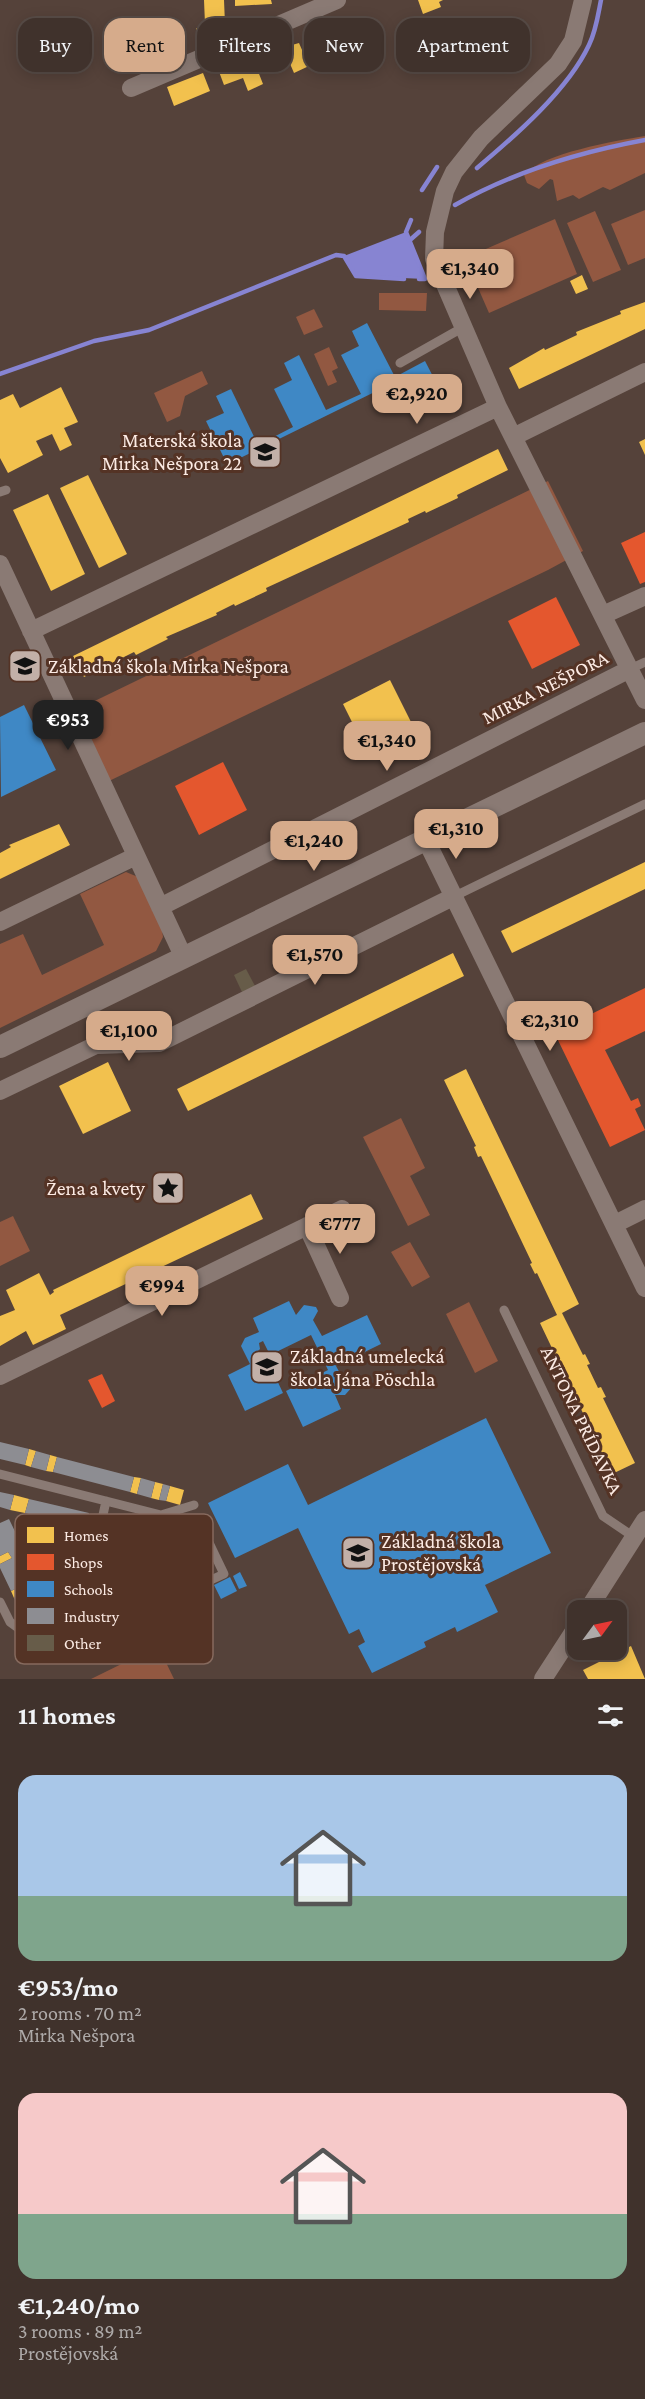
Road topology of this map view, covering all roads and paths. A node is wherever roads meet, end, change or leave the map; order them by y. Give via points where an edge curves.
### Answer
1 (583, 0) edge
2 (324, 2) edge
3 (131, 88) dead end
4 (462, 328) junction
5 (400, 363) dead end
6 (645, 372) edge
7 (498, 407) junction
8 (513, 437) junction
9 (0, 564) edge
10 (645, 596) edge
11 (603, 615) junction
12 (31, 631) junction
13 (637, 666) edge
14 (645, 700) edge
15 (645, 733) edge
16 (645, 804) edge
17 (426, 840) junction
18 (136, 856) junction
19 (455, 896) junction
20 (160, 907) junction
21 (0, 922) edge
22 (184, 958) junction
23 (0, 1047) edge
24 (0, 1091) edge
25 (342, 1209) dead end
26 (645, 1209) edge
27 (615, 1224) junction
28 (307, 1226) junction
29 (645, 1288) edge
30 (340, 1298) dead end
31 (504, 1310) dead end
32 (0, 1376) edge
33 (0, 1474) edge
34 (106, 1501) junction
35 (194, 1505) dead end
36 (103, 1514) edge
37 (157, 1514) edge
38 (164, 1514) edge
39 (645, 1520) edge
40 (634, 1537) junction
41 (213, 1551) edge
42 (213, 1579) edge
43 (593, 1600) edge
44 (0, 1602) edge
45 (15, 1626) edge
46 (567, 1642) edge
47 (543, 1679) edge

1 - 4 street, MIRKA NEŠPORA via 573,41 558,64 481,138 454,171 445,191 433,254
2 - 3 street
4 - 5 lane
4 - 7 street, MIRKA NEŠPORA
6 - 8 street
7 - 8 street, MIRKA NEŠPORA
7 - 12 street
8 - 11 street, MIRKA NEŠPORA
9 - 12 street
10 - 11 street
11 - 13 street, MIRKA NEŠPORA
12 - 18 street
13 - 14 street, MIRKA NEŠPORA
13 - 20 street, MIRKA NEŠPORA
15 - 17 street
16 - 19 lane
17 - 19 street
17 - 22 street
18 - 20 street
18 - 21 street
19 - 24 street via 159,1043 96,1045
19 - 27 street
20 - 22 street
22 - 23 street
25 - 28 street
26 - 27 street
27 - 29 street
28 - 30 street
28 - 32 street
31 - 40 lane, ANTONA PRÍDAVKA via 603,1516
33 - 34 lane
34 - 36 lane
34 - 37 lane
35 - 38 lane
39 - 40 street
40 - 43 street
41 - 42 lane via 224,1574
44 - 45 lane
46 - 47 street

